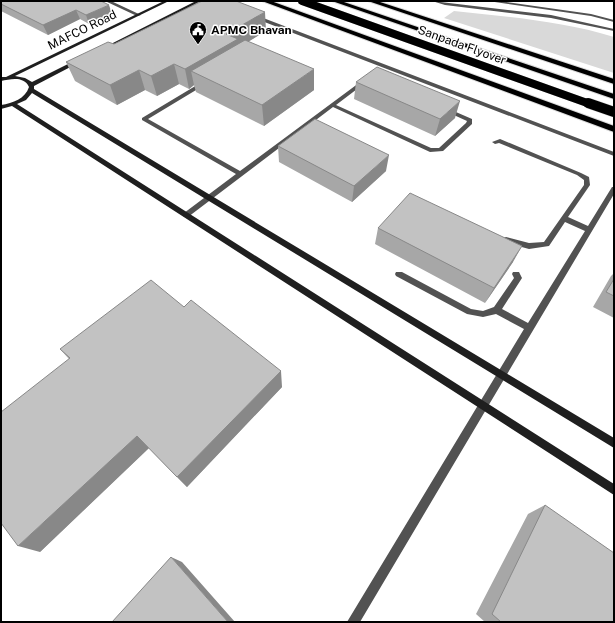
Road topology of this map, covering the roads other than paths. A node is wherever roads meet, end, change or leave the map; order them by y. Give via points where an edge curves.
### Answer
1 (107, 1) edge
2 (167, 1) edge
3 (199, 1) edge
4 (265, 1) edge
5 (302, 1) edge
6 (329, 1) edge
7 (335, 1) edge
8 (372, 1) edge
9 (434, 1) edge
10 (490, 1) edge
11 (139, 14) junction
12 (248, 14) edge
13 (304, 15) junction
14 (614, 21) edge
15 (614, 30) edge
16 (101, 50) edge
17 (87, 57) edge
18 (4, 78) edge
19 (369, 78) edge
20 (211, 79) edge
21 (614, 82) edge
22 (31, 88) junction
23 (614, 97) edge
24 (13, 104) junction
25 (332, 105) junction
26 (1, 107) edge
27 (442, 108) edge
28 (614, 112) edge
29 (614, 129) edge
30 (495, 142) dead end
31 (614, 154) edge
32 (240, 174) junction
33 (614, 189) edge
34 (209, 198) junction
35 (186, 215) junction
36 (564, 218) junction
37 (589, 230) junction
38 (502, 239) edge
39 (399, 274) dead end
40 (516, 274) dead end
41 (497, 310) junction
42 (530, 328) junction
43 (501, 375) junction
44 (482, 406) junction
45 (614, 443) edge
46 (614, 490) edge
47 (354, 622) edge

1 - 11 street
2 - 11 street, MAFCO Road
3 - 16 street, MAFCO Road
4 - 13 highway
5 - 28 highway, Sanpada Flyover, bridge
6 - 13 highway
7 - 23 highway, Sanpada Flyover
8 - 21 highway
9 - 15 street via 544,15 591,23
10 - 14 street via 564,10
11 - 18 street, MAFCO Road
12 - 31 street via 382,68
13 - 29 highway
17 - 22 street, MAFCO Road
18 - 22 street via 23,79
19 - 25 street
20 - 32 street via 144,119
22 - 24 street, MAFCO Road via 28,96
22 - 34 street
24 - 26 street, MAFCO Road
24 - 35 street
25 - 27 street via 430,150 441,150 469,124 470,120
25 - 32 street
30 - 36 street via 500,141 587,179 588,185
32 - 34 street
33 - 37 street
34 - 35 street
34 - 43 street
35 - 44 street
36 - 37 street
36 - 38 street via 546,244 529,246
37 - 42 street
39 - 41 street via 470,312 483,314
40 - 41 street via 518,278
41 - 42 street
42 - 43 street
43 - 44 street
43 - 45 street
44 - 46 street
44 - 47 street

